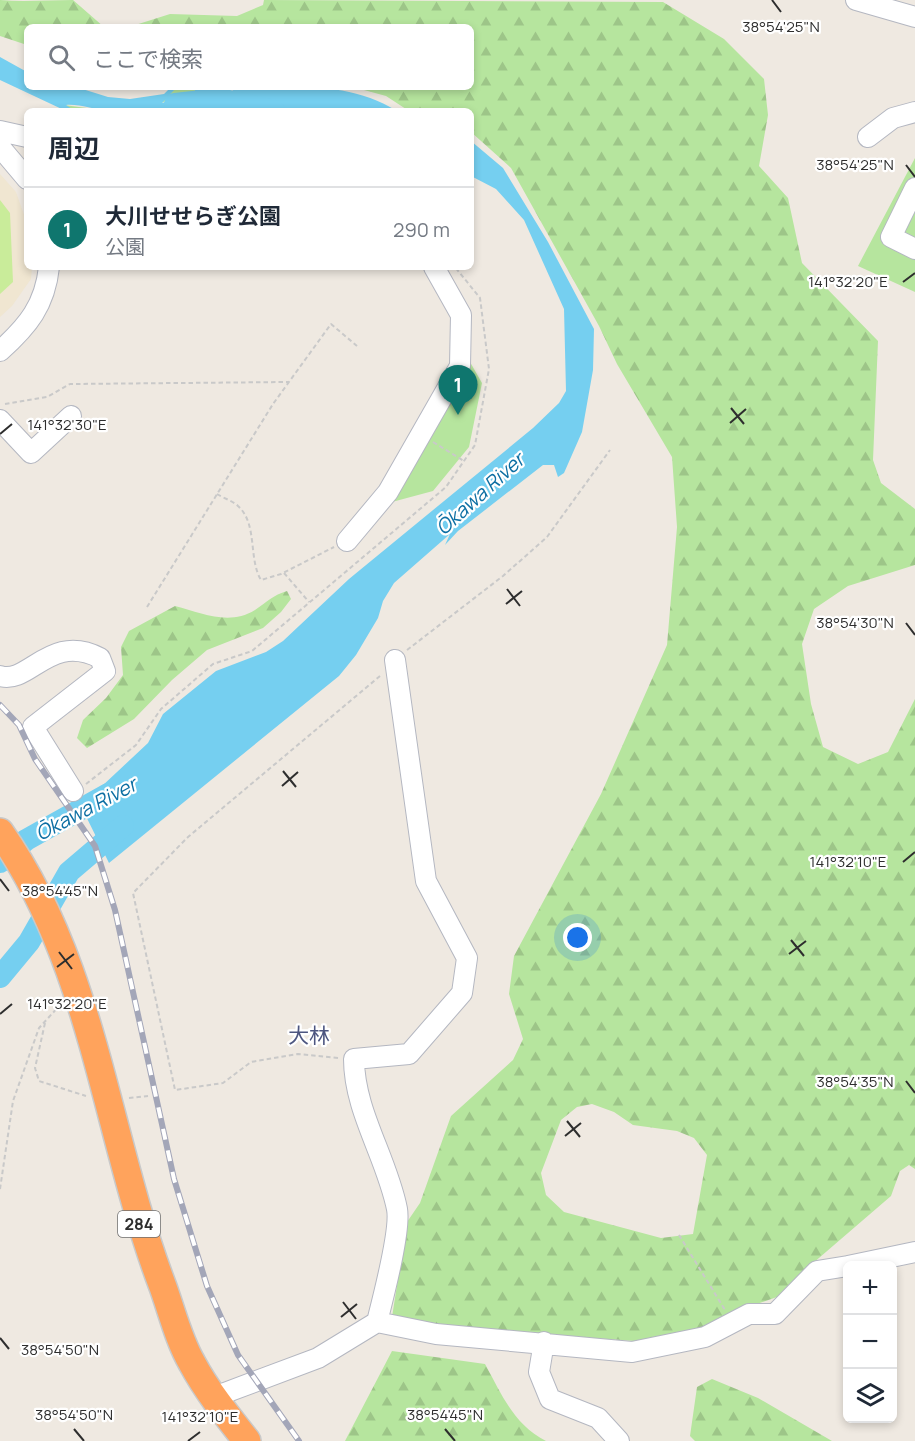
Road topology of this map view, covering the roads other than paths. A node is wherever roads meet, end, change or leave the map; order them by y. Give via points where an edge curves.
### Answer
1 (856, 0) edge
2 (915, 17) edge
3 (915, 112) edge
4 (0, 131) edge
5 (24, 136) edge
6 (868, 137) dead end
7 (0, 147) edge
8 (24, 175) edge
9 (915, 188) edge
10 (915, 249) edge
11 (49, 270) edge
12 (436, 270) edge
13 (0, 351) edge
14 (71, 416) dead end
15 (0, 420) edge
16 (347, 541) road end
17 (396, 661) road end
18 (0, 676) edge
19 (73, 791) road end
20 (0, 832) edge
21 (915, 1252) edge
22 (872, 1261) edge
23 (843, 1267) edge
24 (377, 1322) junction
25 (544, 1342) junction
26 (214, 1397) junction
27 (247, 1441) edge
28 (619, 1441) edge

1 - 2 street
3 - 6 street via 893,118
4 - 5 street
7 - 8 street
9 - 10 street via 891,237
11 - 13 street via 47,290 23,330
12 - 16 street via 461,315 460,366 388,492
14 - 15 street via 31,453
17 - 24 street via 426,881 467,958 462,993 409,1054 354,1059 354,1083 398,1211 388,1281
18 - 19 street via 16,676 48,655 84,650 100,658 105,671 33,727
20 - 26 highway, 284 via 16,854 52,925 76,987 141,1230 191,1362
21 - 22 street
23 - 25 street via 817,1271 775,1314 749,1314 705,1337 632,1352
24 - 25 street via 436,1334
24 - 26 street via 318,1358
25 - 28 street via 539,1372 550,1399 598,1418
26 - 27 highway, 284

